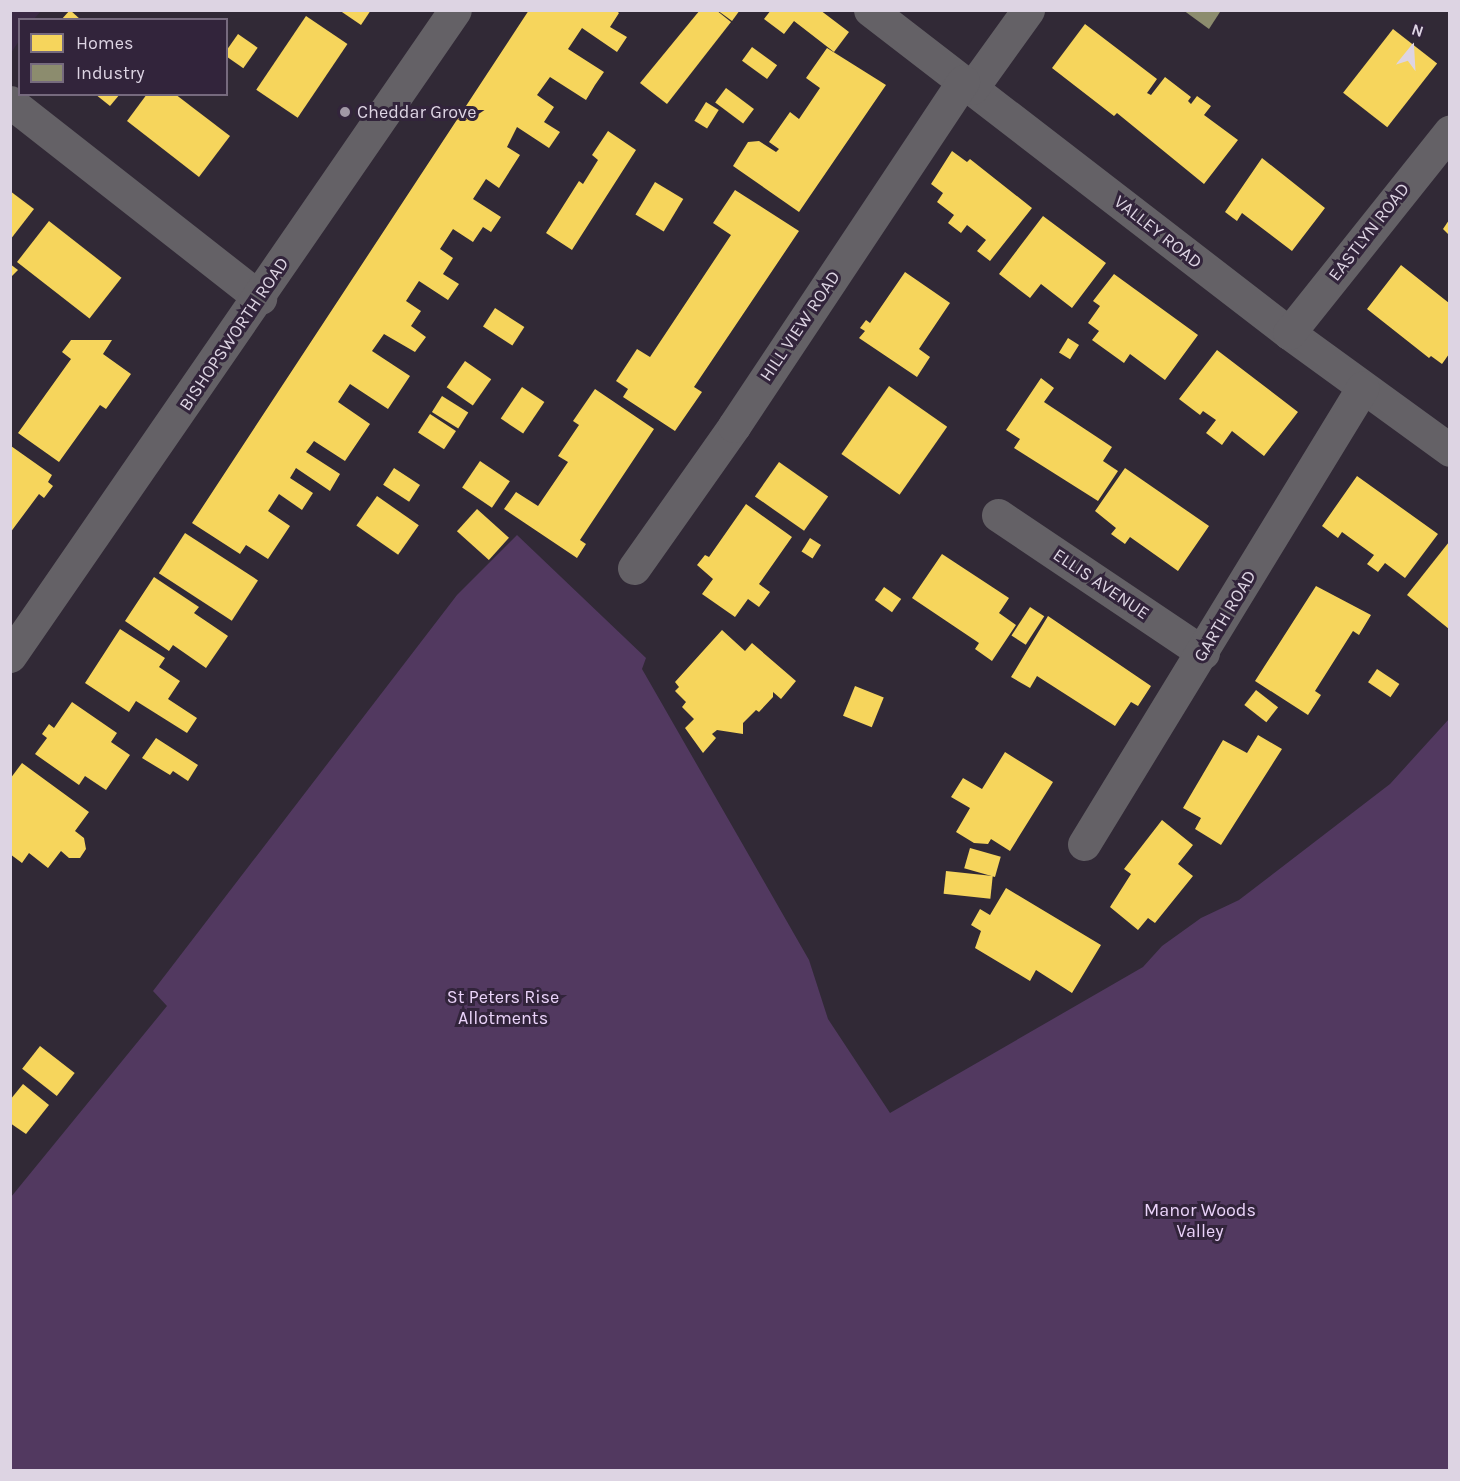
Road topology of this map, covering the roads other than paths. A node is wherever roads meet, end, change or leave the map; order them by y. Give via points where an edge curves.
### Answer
1 (455, 10) edge
2 (870, 10) edge
3 (1028, 10) edge
4 (967, 84) junction
5 (10, 102) edge
6 (1449, 131) edge
7 (260, 298) junction
8 (1289, 333) junction
9 (1363, 387) junction
10 (1449, 450) edge
11 (998, 515) dead end
12 (634, 568) dead end
13 (12, 651) edge
14 (1203, 653) junction
15 (1084, 844) dead end

1 - 7 street, BISHOPSWORTH ROAD
2 - 4 street, VALLEY ROAD
3 - 4 street, HILL VIEW ROAD
4 - 8 street, VALLEY ROAD
4 - 12 street, HILL VIEW ROAD
5 - 7 street
6 - 8 street, EASTLYN ROAD
7 - 13 street, BISHOPSWORTH ROAD
8 - 9 street, VALLEY ROAD
9 - 10 street, VALLEY ROAD
9 - 14 street, GARTH ROAD
11 - 14 street, ELLIS AVENUE
14 - 15 street, GARTH ROAD

